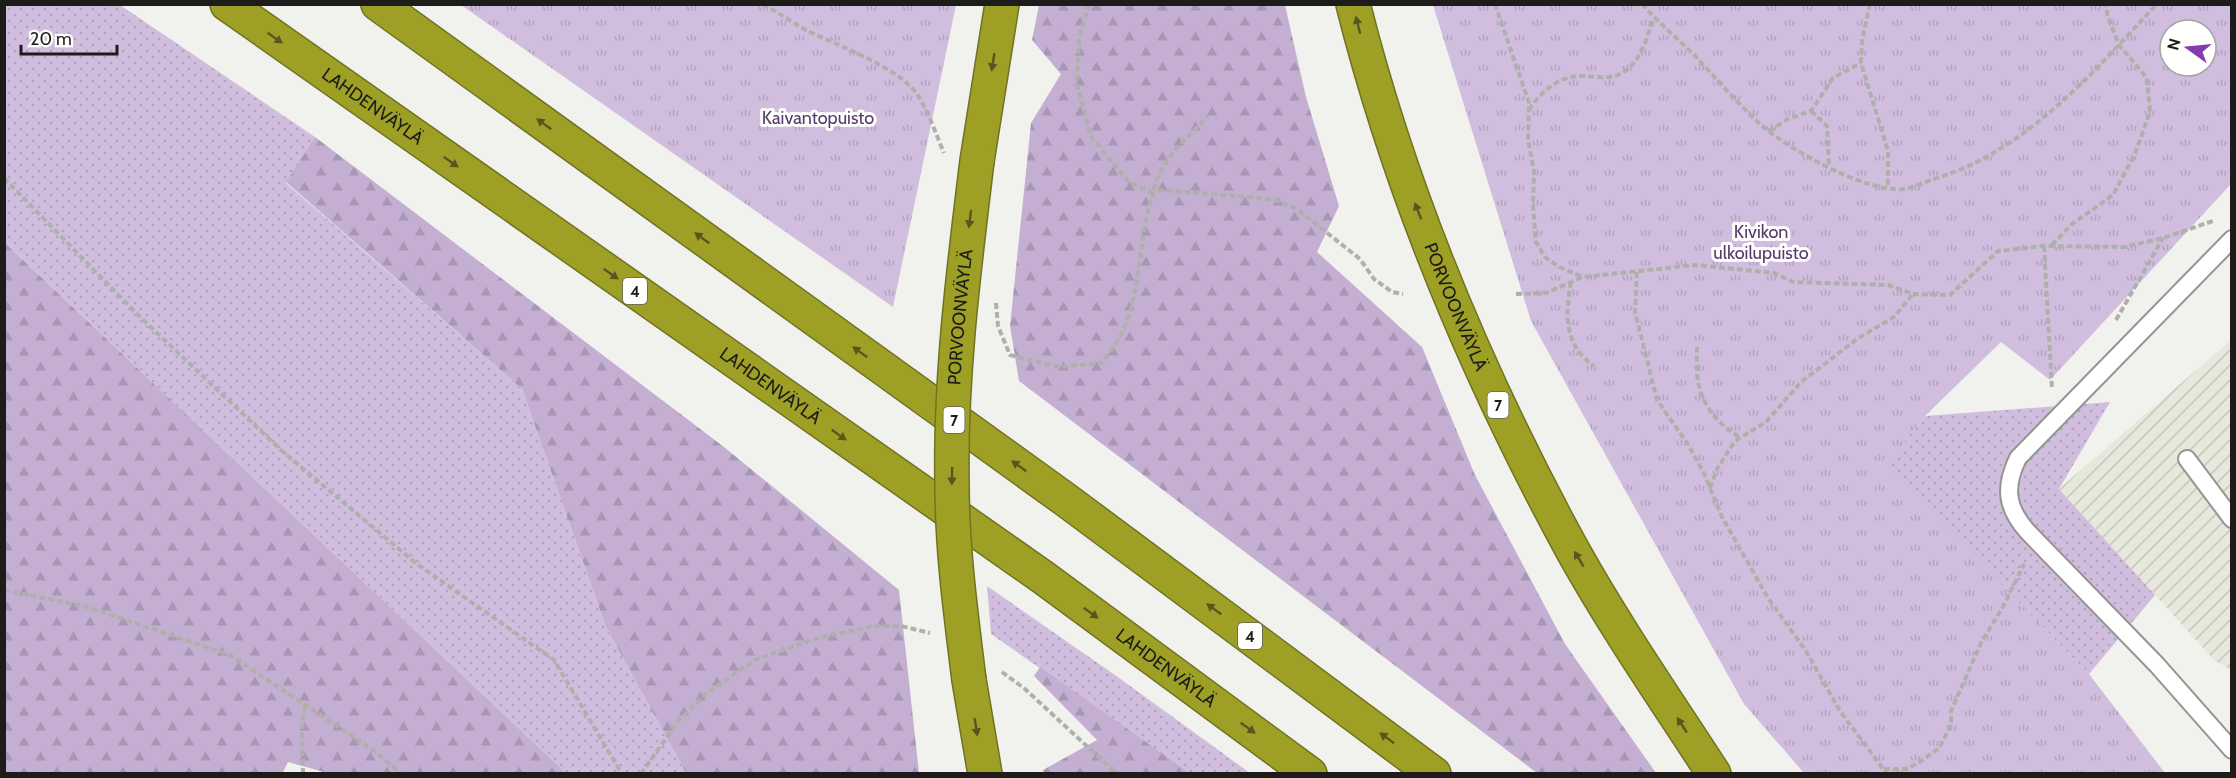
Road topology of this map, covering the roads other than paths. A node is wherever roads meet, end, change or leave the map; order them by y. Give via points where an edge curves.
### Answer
1 (227, 4) edge
2 (378, 4) edge
3 (1002, 4) edge
4 (1353, 4) edge
5 (2232, 239) edge
6 (2187, 459) dead end
7 (2232, 519) edge
8 (2232, 750) edge
9 (985, 774) edge
10 (1310, 774) edge
11 (1434, 774) edge
12 (1714, 774) edge

1 -> 10 highway, LAHDENVÄYLÄ / 4 via 1044,578
11 -> 2 highway, 4 via 1066,500
3 -> 9 highway, PORVOONVÄYLÄ / 7, bridge via 962,278 952,484 958,585
12 -> 4 highway, PORVOONVÄYLÄ / 7 via 1574,552 1505,421 1401,165
5 - 8 lane via 2018,458 2008,489 2016,519 2157,665
6 - 7 lane

